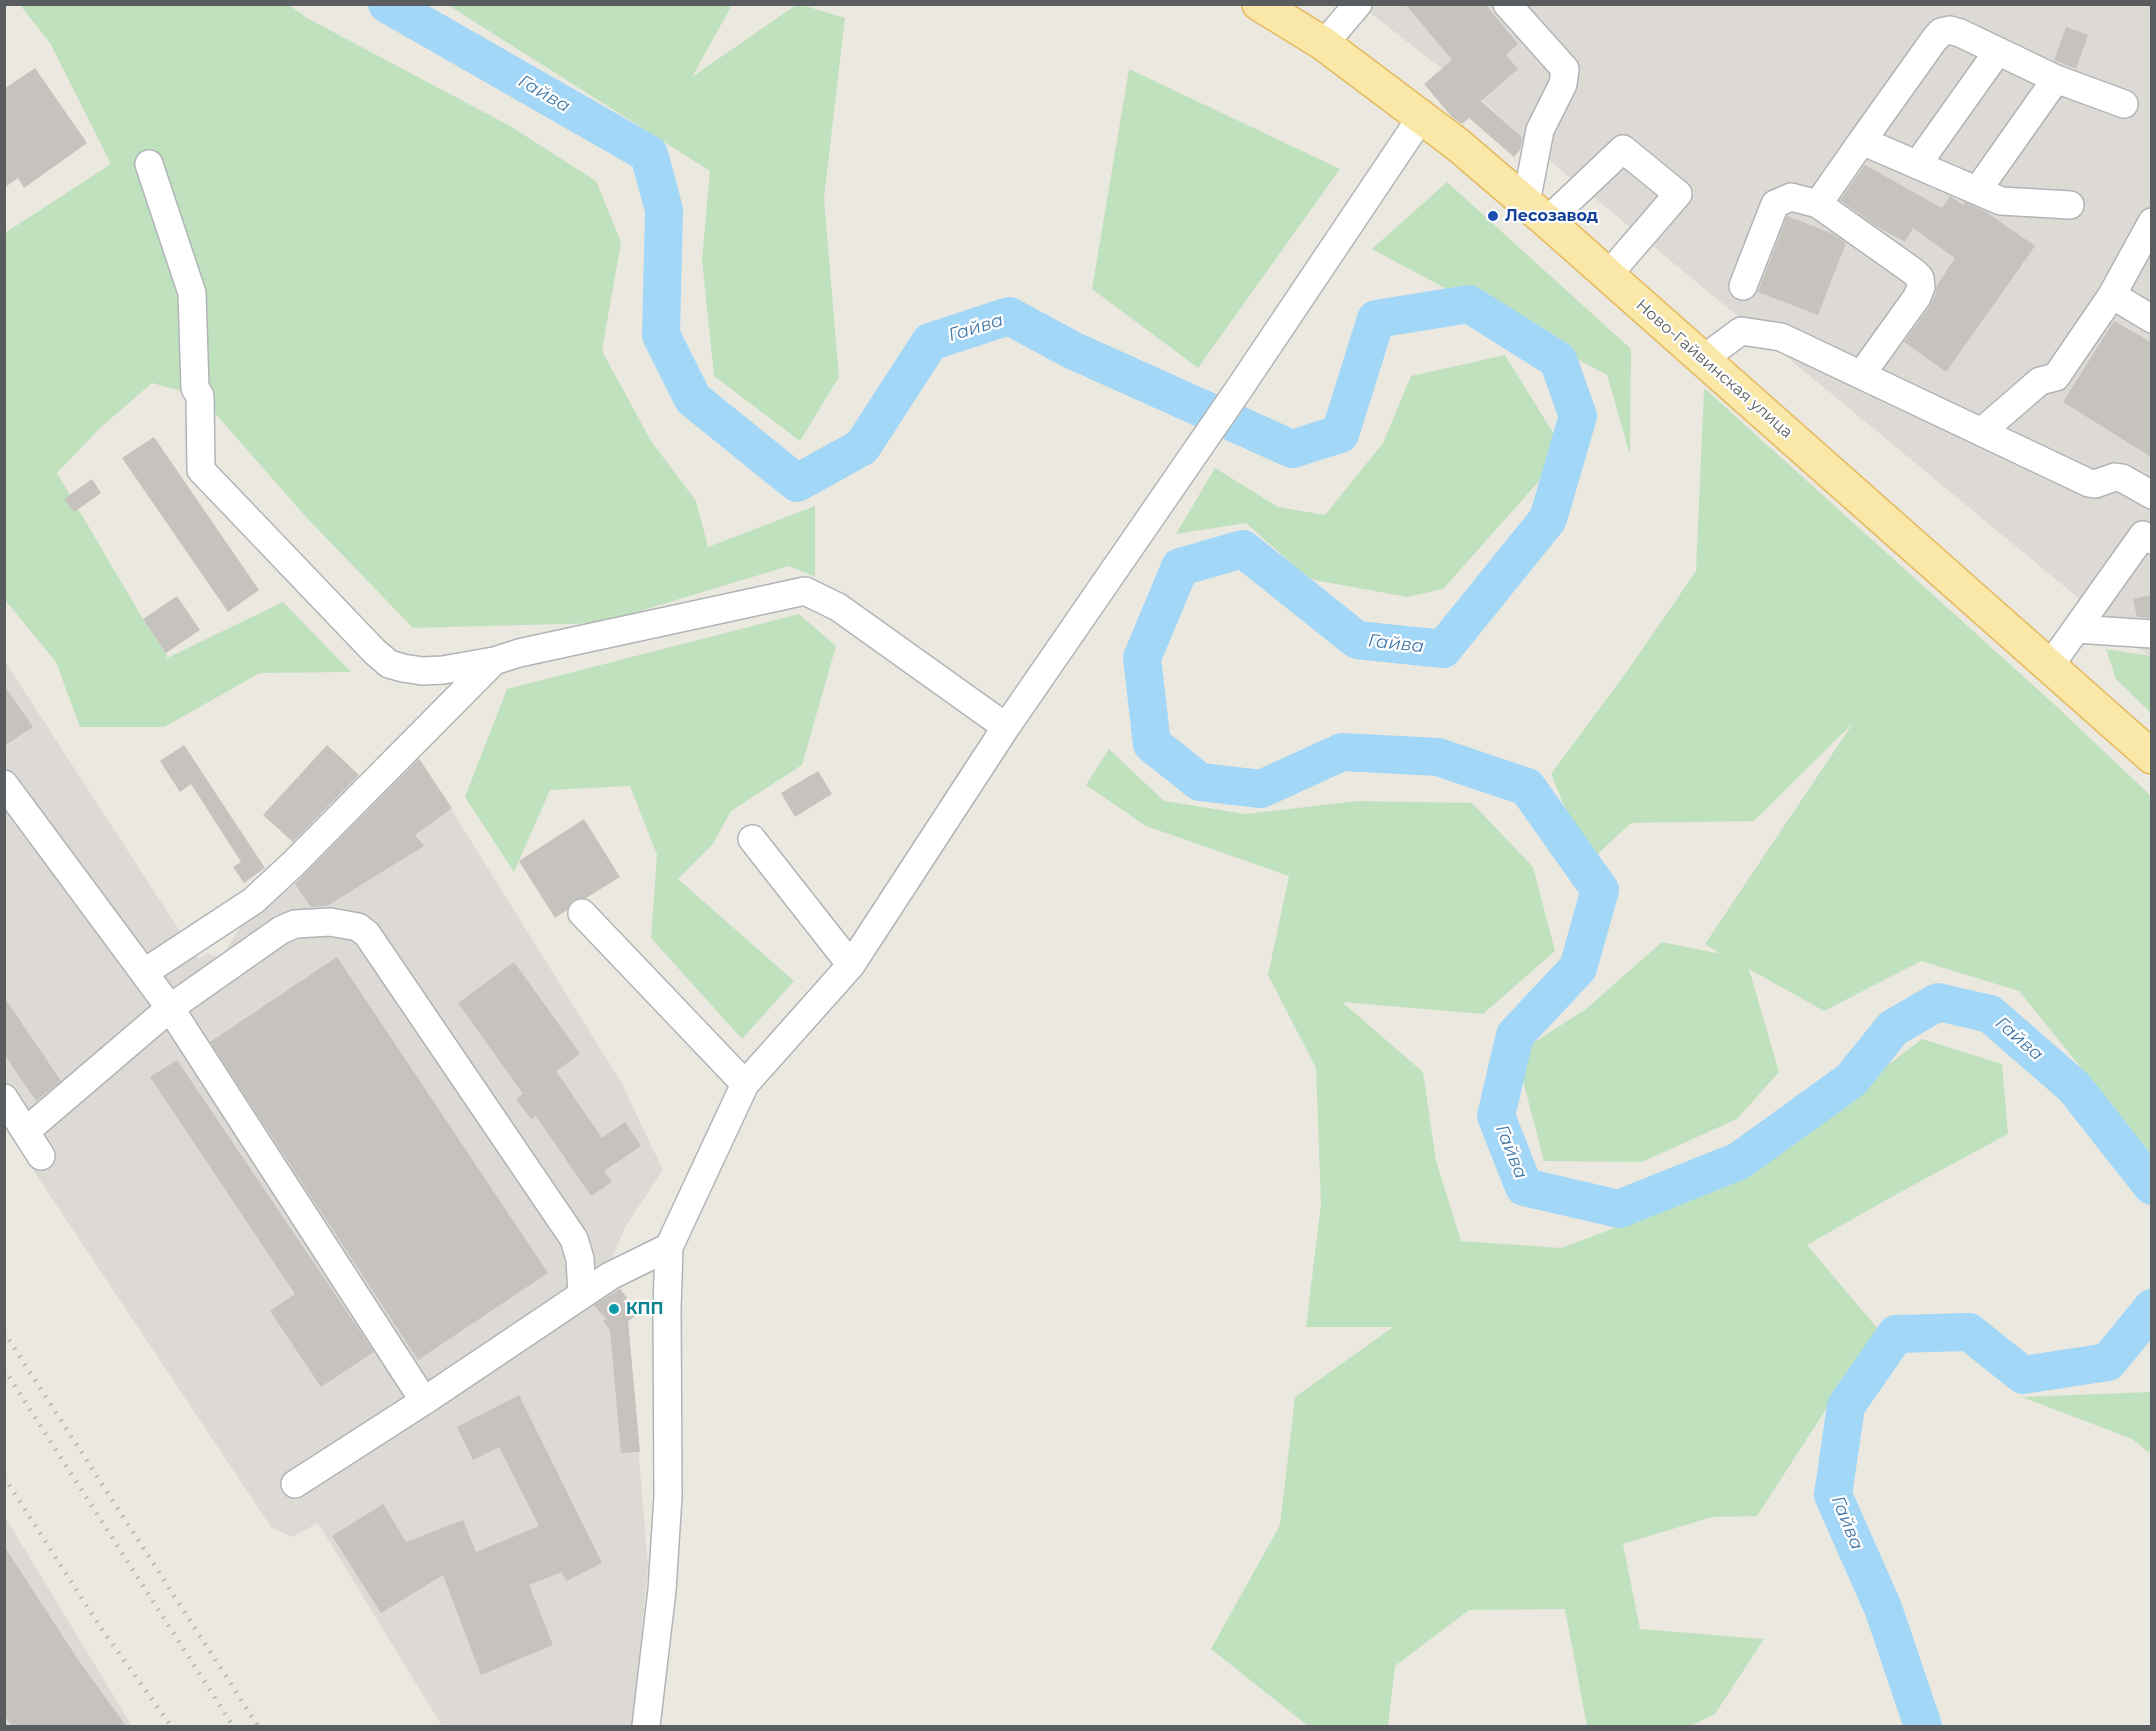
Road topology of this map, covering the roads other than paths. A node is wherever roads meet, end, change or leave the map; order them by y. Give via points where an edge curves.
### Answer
1 (1259, 4) edge
2 (1358, 4) edge
3 (1507, 4) edge
4 (1324, 44) junction
5 (1998, 51) junction
6 (2056, 79) junction
7 (2124, 104) dead end
8 (1422, 116) junction
9 (1862, 141) junction
10 (149, 164) dead end
11 (1917, 165) junction
12 (1977, 190) junction
13 (1818, 204) junction
14 (2070, 205) dead end
15 (1537, 212) junction
16 (2151, 222) edge
17 (1608, 275) junction
18 (1743, 286) dead end
19 (2112, 295) junction
20 (2151, 319) edge
21 (1703, 359) junction
22 (1862, 375) junction
23 (1981, 432) junction
24 (2151, 495) edge
25 (2149, 532) edge
26 (2076, 629) junction
27 (2151, 634) edge
28 (494, 661) junction
29 (2049, 667) junction
30 (1006, 727) junction
31 (2151, 757) edge
32 (4, 784) edge
33 (752, 839) dead end
34 (582, 913) dead end
35 (851, 964) junction
36 (145, 972) junction
37 (170, 1008) junction
38 (745, 1084) junction
39 (4, 1098) edge
40 (26, 1131) junction
41 (41, 1156) dead end
42 (669, 1247) junction
43 (582, 1294) junction
44 (424, 1401) junction
45 (295, 1484) dead end
46 (646, 1726) edge

1 - 4 main road, Ново-Гайвинская улица
2 - 4 street
3 - 15 street via 1565,69 1563,84 1540,130
4 - 8 main road, Ново-Гайвинская улица
5 - 6 street
5 - 9 street via 1960,33 1941,32
5 - 11 street
6 - 7 street
6 - 12 street
8 - 15 main road, Ново-Гайвинская улица
8 - 30 street via 1197,452
9 - 11 street
9 - 13 street
10 - 28 street via 192,293 201,470 389,664 422,671
11 - 12 street
12 - 14 street via 2001,201
13 - 18 street via 1791,197 1775,204
13 - 22 street via 1920,278 1917,297
15 - 17 main road, Ново-Гайвинская улица
15 - 17 street via 1623,149 1678,194
16 - 19 street
17 - 21 main road, Ново-Гайвинская улица
19 - 20 street
19 - 23 street via 2056,377 2040,381
21 - 22 street via 1741,331 1781,337
21 - 29 main road, Ново-Гайвинская улица
22 - 23 street
23 - 24 street via 2089,483 2122,478
25 - 26 street
26 - 27 street
26 - 29 street
28 - 30 street via 805,591 838,608
28 - 36 street via 285,872 231,916
29 - 31 main road, Ново-Гайвинская улица
30 - 35 street
32 - 36 street
33 - 35 street
34 - 38 street
35 - 38 street
36 - 37 street
37 - 40 street
37 - 43 street via 281,930 296,924 358,927 368,934 574,1239 580,1259
37 - 44 street
38 - 42 street
39 - 40 street
40 - 41 street
42 - 43 street
42 - 46 street via 668,1496
43 - 44 street
44 - 45 street

